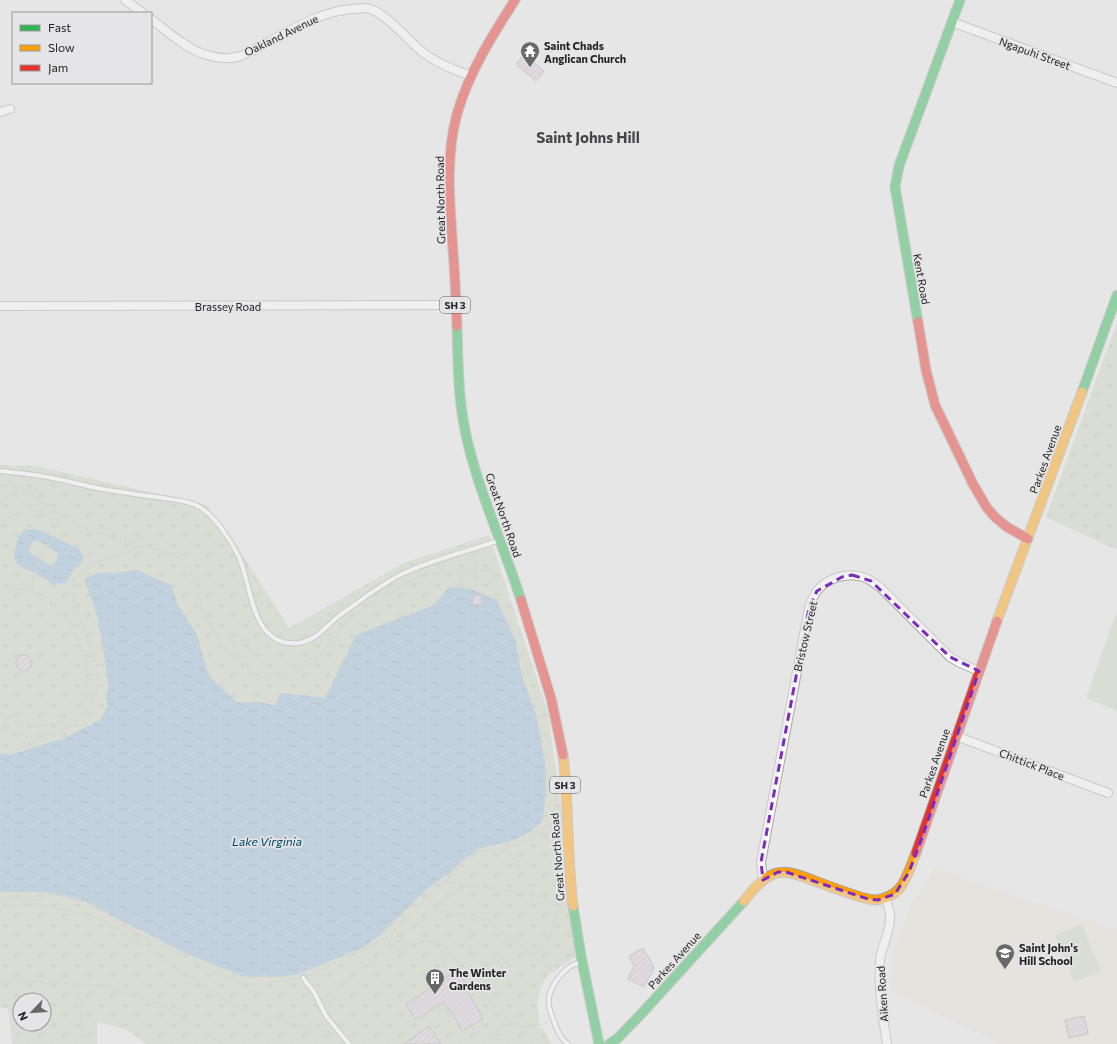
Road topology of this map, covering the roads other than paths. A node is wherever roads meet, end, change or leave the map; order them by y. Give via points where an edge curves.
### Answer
1 (125, 0) edge
2 (515, 0) edge
3 (960, 0) edge
4 (136, 3) edge
5 (367, 4) edge
6 (142, 12) edge
7 (152, 20) edge
8 (952, 22) junction
9 (472, 76) junction
10 (1117, 83) edge
11 (10, 109) dead end
12 (0, 112) edge
13 (1117, 295) edge
14 (0, 306) edge
15 (455, 306) junction
16 (0, 471) edge
17 (1028, 539) junction
18 (500, 541) junction
19 (979, 671) junction
20 (956, 736) junction
21 (1108, 793) dead end
22 (763, 880) junction
23 (886, 898) junction
24 (582, 962) junction
25 (304, 978) road end
26 (349, 1044) edge
27 (568, 1044) edge
28 (600, 1044) edge
29 (609, 1044) edge
30 (887, 1044) edge

1 - 4 street
2 - 9 main road, Great North Road / SH 3
3 - 8 main road, Kent Road
4 - 6 street
5 - 7 street, Oakland Avenue via 325,14 249,52 223,58 196,51
5 - 9 street, Oakland Avenue via 426,55
8 - 10 street, Ngapuhi Street
8 - 17 main road, Kent Road via 899,166 895,187 896,199 926,370 935,405 987,508 1007,527
9 - 15 main road, Great North Road / SH 3 via 461,100 452,147
11 - 12 street
13 - 17 main road, Parkes Avenue
14 - 15 street, Brassey Road
15 - 18 main road, Great North Road / SH 3 via 463,420 475,469
16 - 18 lane via 51,477 100,489 186,502 204,509 228,536 242,563 254,610 262,626 275,639 285,643 300,643 320,634 338,616 402,575 438,560
17 - 19 main road, Parkes Avenue
18 - 24 main road, Great North Road / SH 3 via 529,625 560,737 572,902
19 - 20 main road, Parkes Avenue
19 - 22 street, Bristow Street via 950,657 871,581 852,575 842,576 817,591 809,608 761,862
20 - 21 street, Chittick Place
20 - 23 main road, Parkes Avenue via 909,872 899,889
22 - 23 main road, Parkes Avenue via 778,872 786,872 868,899
22 - 29 main road, Parkes Avenue via 643,1012
23 - 30 street, Aiken Road via 890,916 880,960 879,977
24 - 27 lane via 570,965 557,979 549,1000 552,1017 561,1037
24 - 28 main road, Great North Road / SH 3
25 - 26 lane via 326,1016

